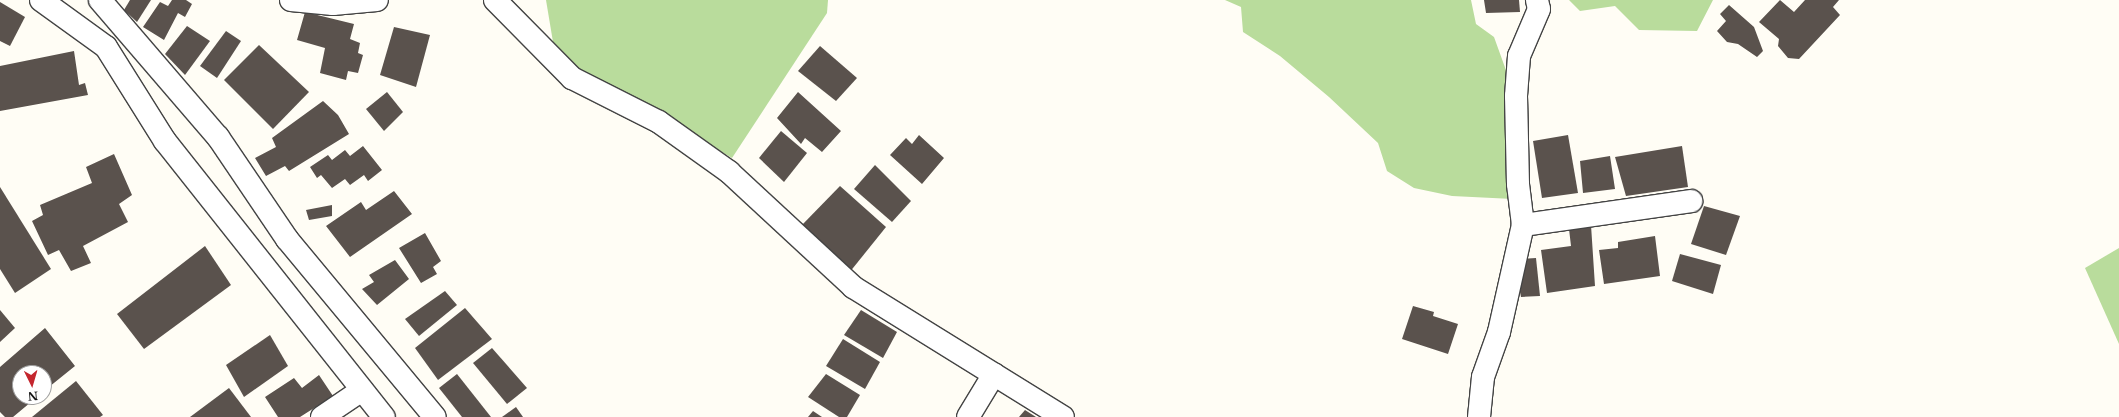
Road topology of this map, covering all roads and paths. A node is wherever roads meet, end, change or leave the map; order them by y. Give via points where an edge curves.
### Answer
1 (41, 0) edge
2 (100, 0) edge
3 (291, 0) edge
4 (377, 0) edge
5 (495, 0) edge
6 (1537, 0) edge
7 (1691, 201) dead end
8 (1523, 225) junction
9 (994, 374) junction
10 (362, 390) junction
11 (322, 417) edge
12 (384, 417) edge
13 (435, 417) edge
14 (968, 417) edge
15 (1063, 417) edge
16 (1479, 417) edge

1 - 10 street via 106,47 165,141
2 - 13 street via 218,137 287,239
3 - 4 street via 333,4
5 - 9 street via 572,78 659,122 728,172 853,287
6 - 8 street via 1539,9 1519,56 1516,96 1518,184
7 - 8 street
8 - 16 street via 1499,332 1483,378
9 - 14 street
9 - 15 street
10 - 11 street
10 - 12 street

